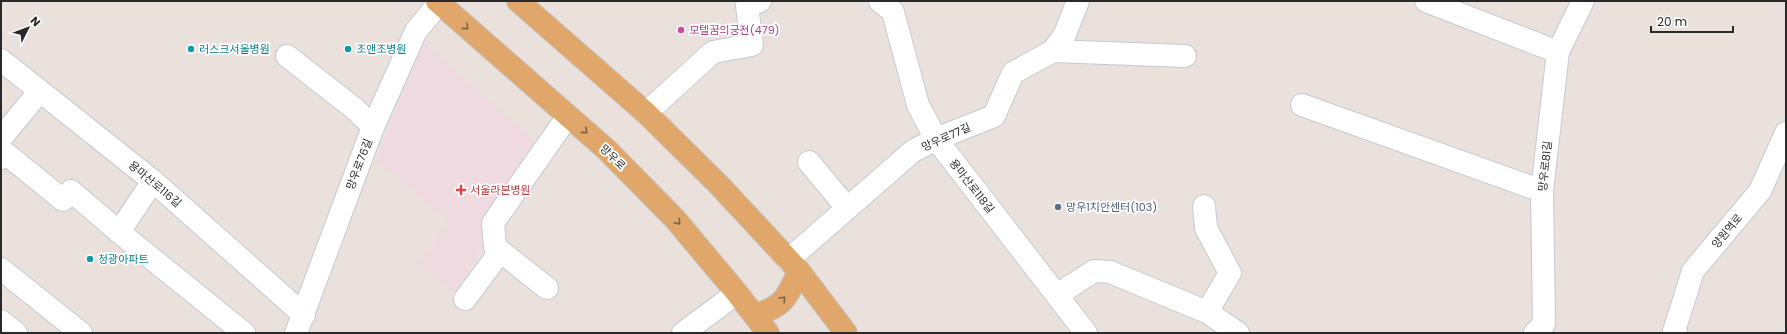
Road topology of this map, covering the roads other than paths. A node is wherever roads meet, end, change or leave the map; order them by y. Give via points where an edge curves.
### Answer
1 (518, 1) edge
2 (760, 1) edge
3 (880, 1) edge
4 (1078, 1) edge
5 (1426, 1) edge
6 (1584, 1) edge
7 (438, 2) edge
8 (1053, 51) junction
9 (1558, 52) junction
10 (287, 56) dead end
11 (1185, 56) dead end
12 (1, 60) edge
13 (40, 92) junction
14 (1302, 105) dead end
15 (646, 113) junction
16 (568, 116) junction
17 (373, 127) junction
18 (1786, 133) edge
19 (1, 138) edge
20 (936, 139) junction
21 (1, 158) edge
22 (809, 162) dead end
23 (153, 181) junction
24 (1542, 191) junction
25 (1204, 206) dead end
26 (847, 208) junction
27 (118, 232) junction
28 (500, 252) junction
29 (794, 266) junction
30 (1, 269) edge
31 (547, 288) dead end
32 (737, 292) junction
33 (1057, 295) junction
34 (465, 299) dead end
35 (1207, 312) junction
36 (755, 316) junction
37 (300, 324) edge
38 (1672, 332) edge
39 (81, 333) edge
40 (244, 333) edge
41 (683, 333) edge
42 (768, 333) edge
43 (846, 333) edge
44 (1086, 333) edge
45 (1238, 333) edge
46 (1535, 333) edge

1 - 15 main road
2 - 15 street via 747,6 752,45 713,52
3 - 20 street, 용마산로118길 via 893,12 918,105
4 - 8 street, 망우로77길 via 1065,34
5 - 9 street
6 - 9 street, 망우로81길
7 -> 16 main road, 망우로
7 - 17 street, 망우로76길 via 416,31
8 - 11 street
8 - 20 street, 망우로77길 via 1012,73 994,116
9 - 24 street, 망우로81길
10 - 17 street via 355,109
12 - 13 street, 용마산로116길
13 - 19 street
13 - 23 street, 용마산로116길
14 - 24 street
15 - 29 main road via 720,185
16 - 28 street via 493,224 495,247
16 -> 32 main road, 망우로 via 607,150 675,218
17 - 37 street, 망우로76길
18 - 38 street, 양원역로 via 1760,191 1693,271
20 - 26 street, 망우로77길 via 913,151
20 - 33 street, 용마산로118길
21 - 27 street via 5,153 63,200 71,192
22 - 26 street
23 - 27 street
23 - 37 street, 용마산로116길
24 - 46 street, 망우로81길 via 1544,324
25 - 35 street via 1206,228 1230,273
26 - 29 street, 망우로77길
27 - 40 street
28 - 31 street
28 - 34 street
36 -> 29 main road via 769,311 785,300
29 - 43 main road
30 - 39 street
32 - 36 main road, 망우로
32 - 41 street
33 - 35 street via 1094,271 1110,272
33 - 44 street, 용마산로118길
35 - 45 street
36 - 42 main road, 망우로

